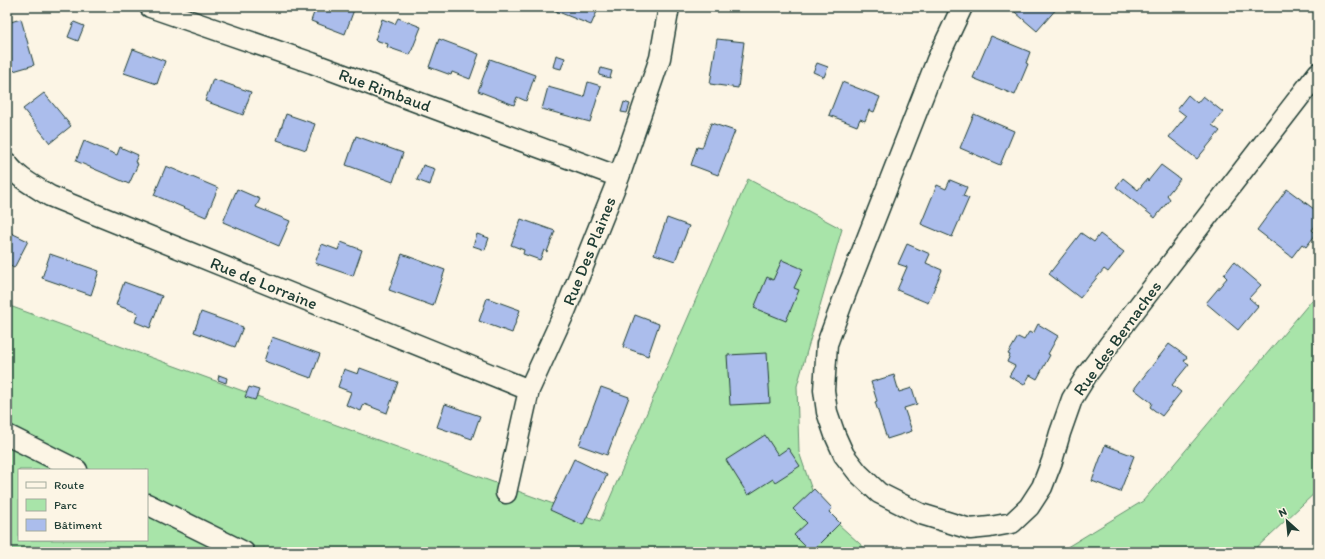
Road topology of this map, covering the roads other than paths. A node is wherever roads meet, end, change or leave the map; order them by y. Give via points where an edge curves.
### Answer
1 (150, 7) edge
2 (669, 7) edge
3 (962, 7) edge
4 (1318, 73) edge
5 (7, 163) edge
6 (619, 177) junction
7 (529, 390) junction
8 (7, 436) edge
9 (75, 469) edge
10 (506, 493) dead end
11 (148, 504) edge
12 (244, 552) edge

1 - 6 street, Rue Rimbaud via 319,66
2 - 6 street, Rue Des Plaines via 660,58
3 - 4 street, Rue des Bernaches via 937,60 827,344 824,390 827,412 844,455 879,493 921,514 970,529 1012,523 1029,507 1042,487 1072,399 1088,373
5 - 7 street, Rue de Lorraine via 25,180 50,196
6 - 7 street, Rue Des Plaines via 566,308
7 - 10 street, Rue Des Plaines
8 - 9 street
11 - 12 street

